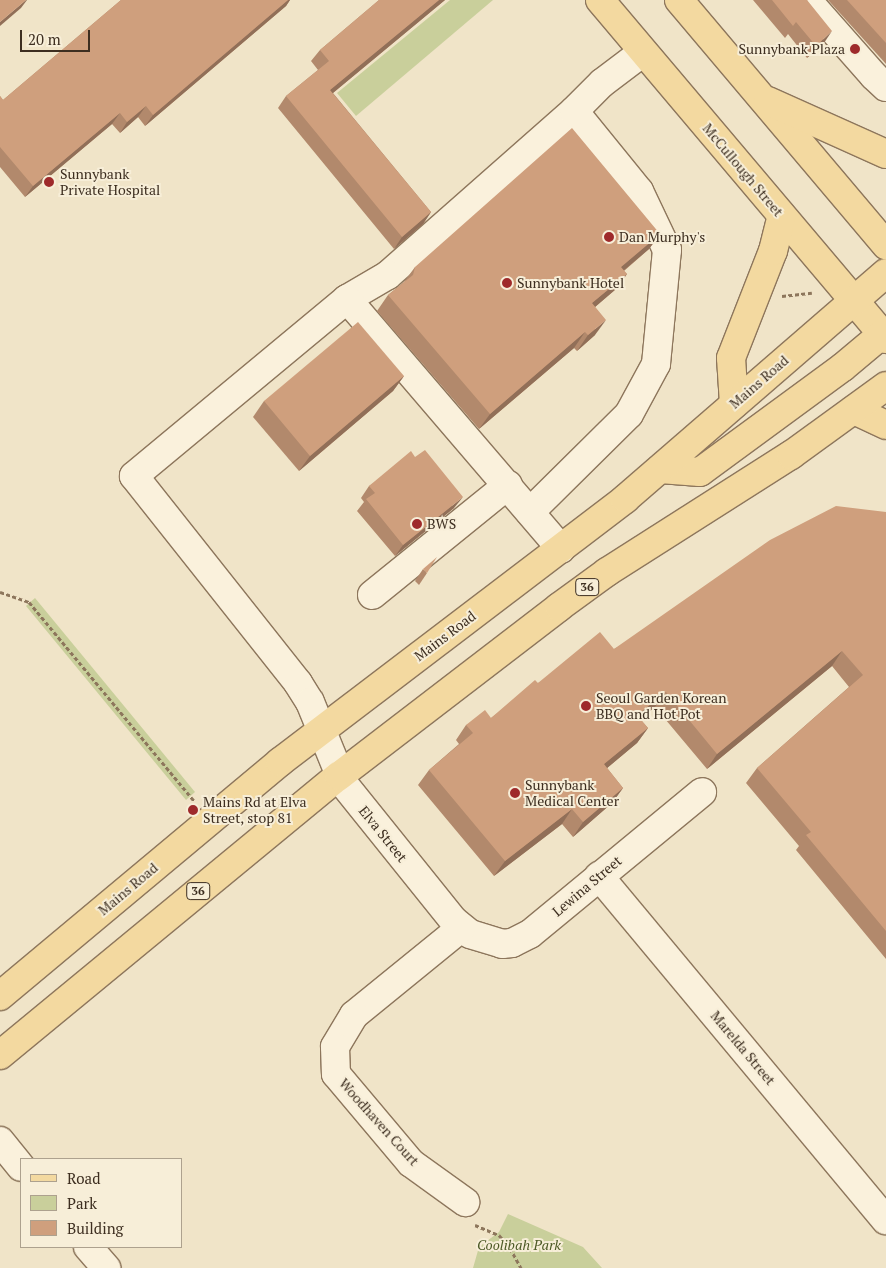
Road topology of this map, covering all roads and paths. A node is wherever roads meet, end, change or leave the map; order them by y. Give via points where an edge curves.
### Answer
1 (600, 0) edge
2 (679, 0) edge
3 (806, 0) edge
4 (643, 52) junction
5 (886, 87) edge
6 (762, 99) junction
7 (574, 111) junction
8 (886, 154) edge
9 (782, 216) junction
10 (886, 245) edge
11 (886, 273) edge
12 (812, 293) dead end
13 (776, 297) dead end
14 (347, 300) junction
15 (853, 300) junction
16 (885, 335) edge
17 (886, 386) edge
18 (734, 404) junction
19 (854, 410) junction
20 (886, 425) edge
21 (660, 470) junction
22 (508, 485) junction
23 (530, 512) junction
24 (560, 549) junction
25 (0, 592) edge
26 (372, 595) dead end
27 (321, 729) junction
28 (339, 776) junction
29 (702, 792) dead end
30 (197, 804) dead end
31 (599, 876) junction
32 (461, 928) junction
33 (0, 996) edge
34 (0, 1054) edge
35 (0, 1141) edge
36 (20, 1166) edge
37 (465, 1202) joint
38 (886, 1220) edge
39 (89, 1248) edge
40 (106, 1268) edge
41 (521, 1268) edge

1 - 4 main road, McCullough Street
2 - 6 main road
3 - 5 street
4 - 7 street via 602,83
4 - 9 main road, McCullough Street
6 - 8 main road
6 - 10 main road
7 - 14 street via 388,275
7 - 23 street via 639,191 667,250 656,364 629,414
9 - 15 main road, McCullough Street
9 - 18 main road via 774,251 731,358
11 - 15 main road, Mains Road
12 - 13 path
14 - 22 street
14 - 27 street, Elva Street via 134,476 289,671 310,702
15 - 16 main road, McCullough Street
15 - 18 main road, Mains Road
16 - 21 main road via 700,472
17 - 19 main road, 36
18 - 21 main road, Mains Road
19 - 20 main road
19 - 28 main road, 36 via 791,455 606,572
21 - 24 main road, Mains Road
22 - 23 street
22 - 26 street
23 - 24 street
24 - 27 main road, Mains Road
25 - 30 path via 29,602
27 - 28 street, Elva Street
27 - 33 main road, Mains Road
28 - 32 street, Elva Street
28 - 34 main road, 36
29 - 31 street, Lewina Street
31 - 32 street, Lewina Street via 530,934 512,943 490,942
31 - 38 street, Marelda Street
32 - 37 street, Woodhaven Court via 354,1015 335,1047 336,1074 411,1163
35 - 36 street
37 - 41 path via 476,1227 499,1234
39 - 40 street

